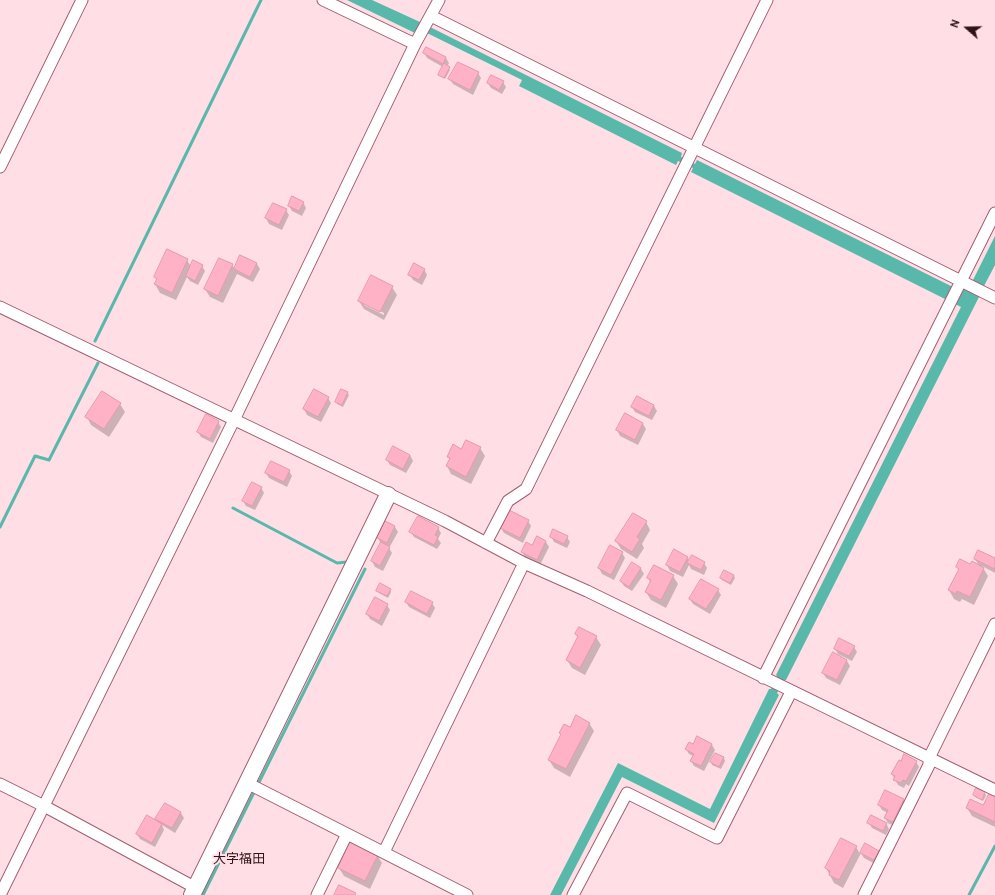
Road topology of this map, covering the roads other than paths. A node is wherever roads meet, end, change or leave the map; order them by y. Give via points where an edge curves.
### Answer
1 (82, 0) edge
2 (323, 0) edge
3 (439, 0) edge
4 (767, 0) edge
5 (429, 20) junction
6 (418, 40) junction
7 (694, 147) junction
8 (0, 167) edge
9 (995, 213) edge
10 (967, 285) junction
11 (995, 298) edge
12 (0, 308) edge
13 (234, 420) junction
14 (388, 495) junction
15 (486, 543) junction
16 (524, 562) junction
17 (995, 624) edge
18 (767, 680) junction
19 (787, 690) junction
20 (929, 758) junction
21 (0, 784) edge
22 (254, 786) junction
23 (995, 790) edge
24 (44, 806) junction
25 (347, 834) junction
26 (384, 852) junction
27 (194, 891) edge
28 (0, 895) edge
29 (317, 895) edge
30 (467, 895) edge
31 (573, 895) edge
32 (864, 895) edge

1 - 8 street
2 - 6 street
3 - 5 street
4 - 7 street
5 - 6 street
5 - 7 street
6 - 13 street
7 - 10 street
7 - 15 street via 526,489 508,501
9 - 10 street
10 - 11 street
10 - 18 street via 949,305
12 - 13 street
13 - 14 street
13 - 24 street
14 - 15 street
14 - 22 street
15 - 16 street
16 - 18 street
16 - 26 street
17 - 20 street
18 - 19 street
19 - 20 street
19 - 31 street via 717,838 627,792
20 - 23 street
20 - 32 street via 929,765
21 - 24 street
22 - 25 street
22 - 27 street
24 - 27 street
24 - 28 street
25 - 26 street
25 - 29 street
26 - 30 street

